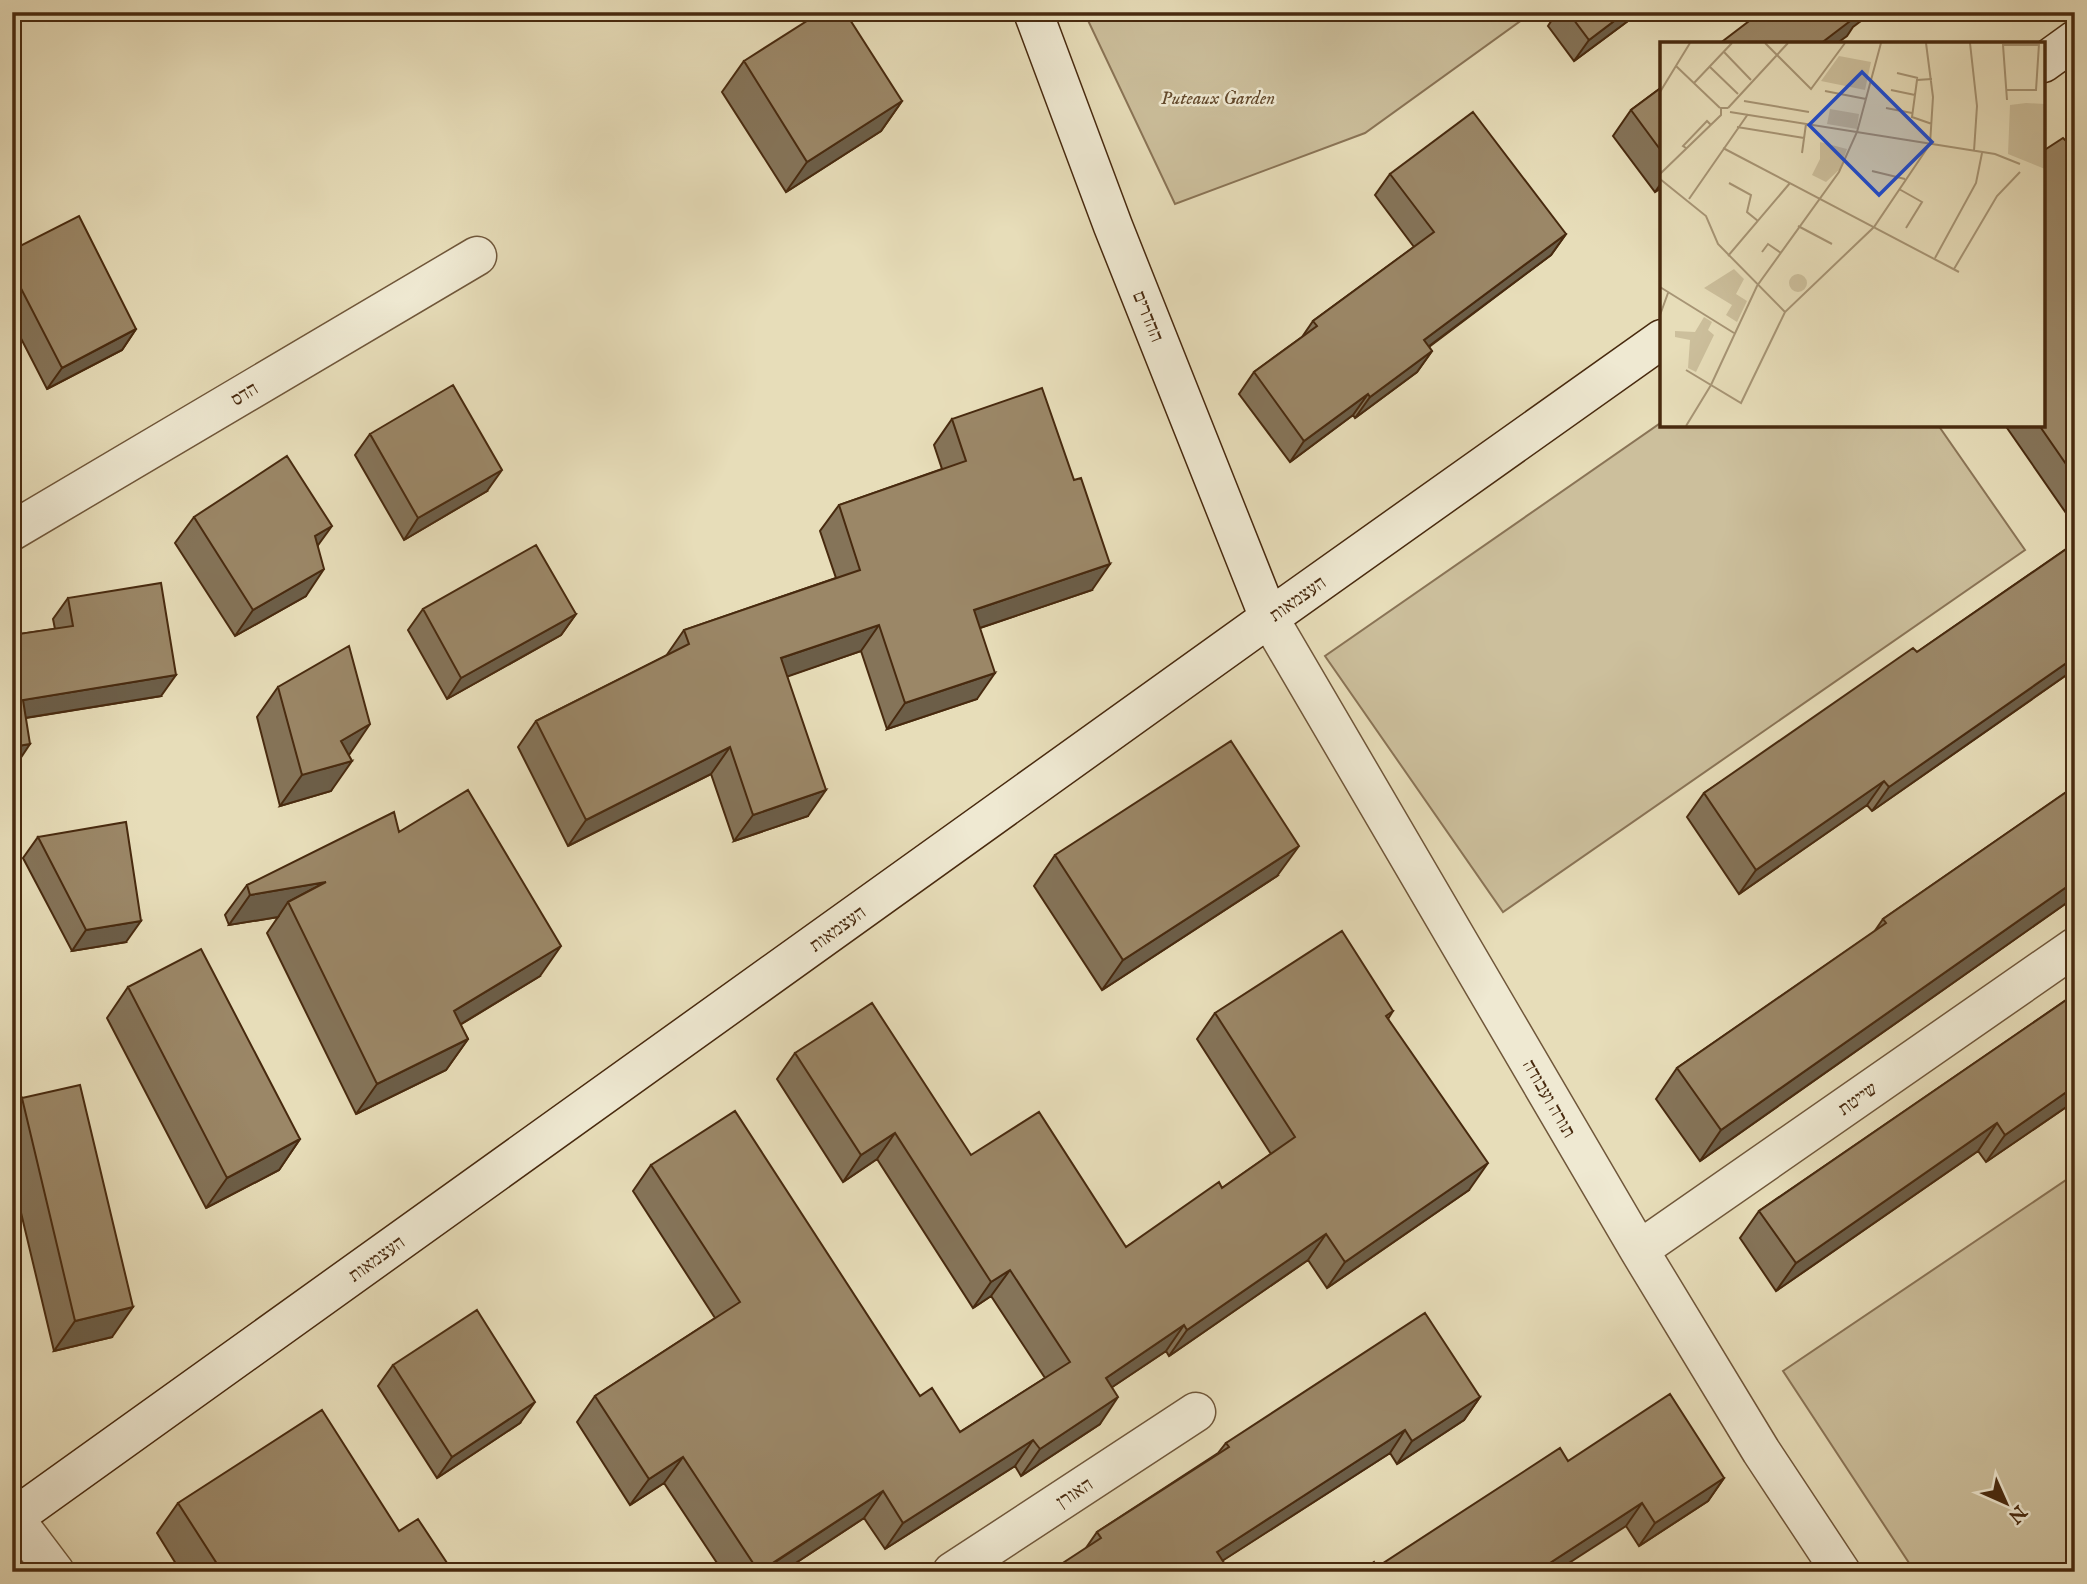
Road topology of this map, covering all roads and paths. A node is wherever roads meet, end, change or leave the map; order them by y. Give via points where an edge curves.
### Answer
1 (1033, 12) edge
2 (2075, 40) edge
3 (2045, 62) edge
4 (477, 256) dead end
5 (1660, 340) edge
6 (12, 531) edge
7 (1269, 618) junction
8 (2075, 947) edge
9 (1639, 1250) junction
10 (1196, 1412) dead end
11 (13, 1517) edge
12 (55, 1572) edge
13 (952, 1572) edge
14 (1841, 1572) edge

1 - 7 street, ההדרים
2 - 3 street
4 - 6 street, הדס
5 - 7 street, העצמאות
7 - 9 street, תורה ועבודה
7 - 11 street, העצמאות
8 - 9 street, שייטת
9 - 14 street, תורה ועבודה
10 - 13 street, האורן
11 - 12 street

